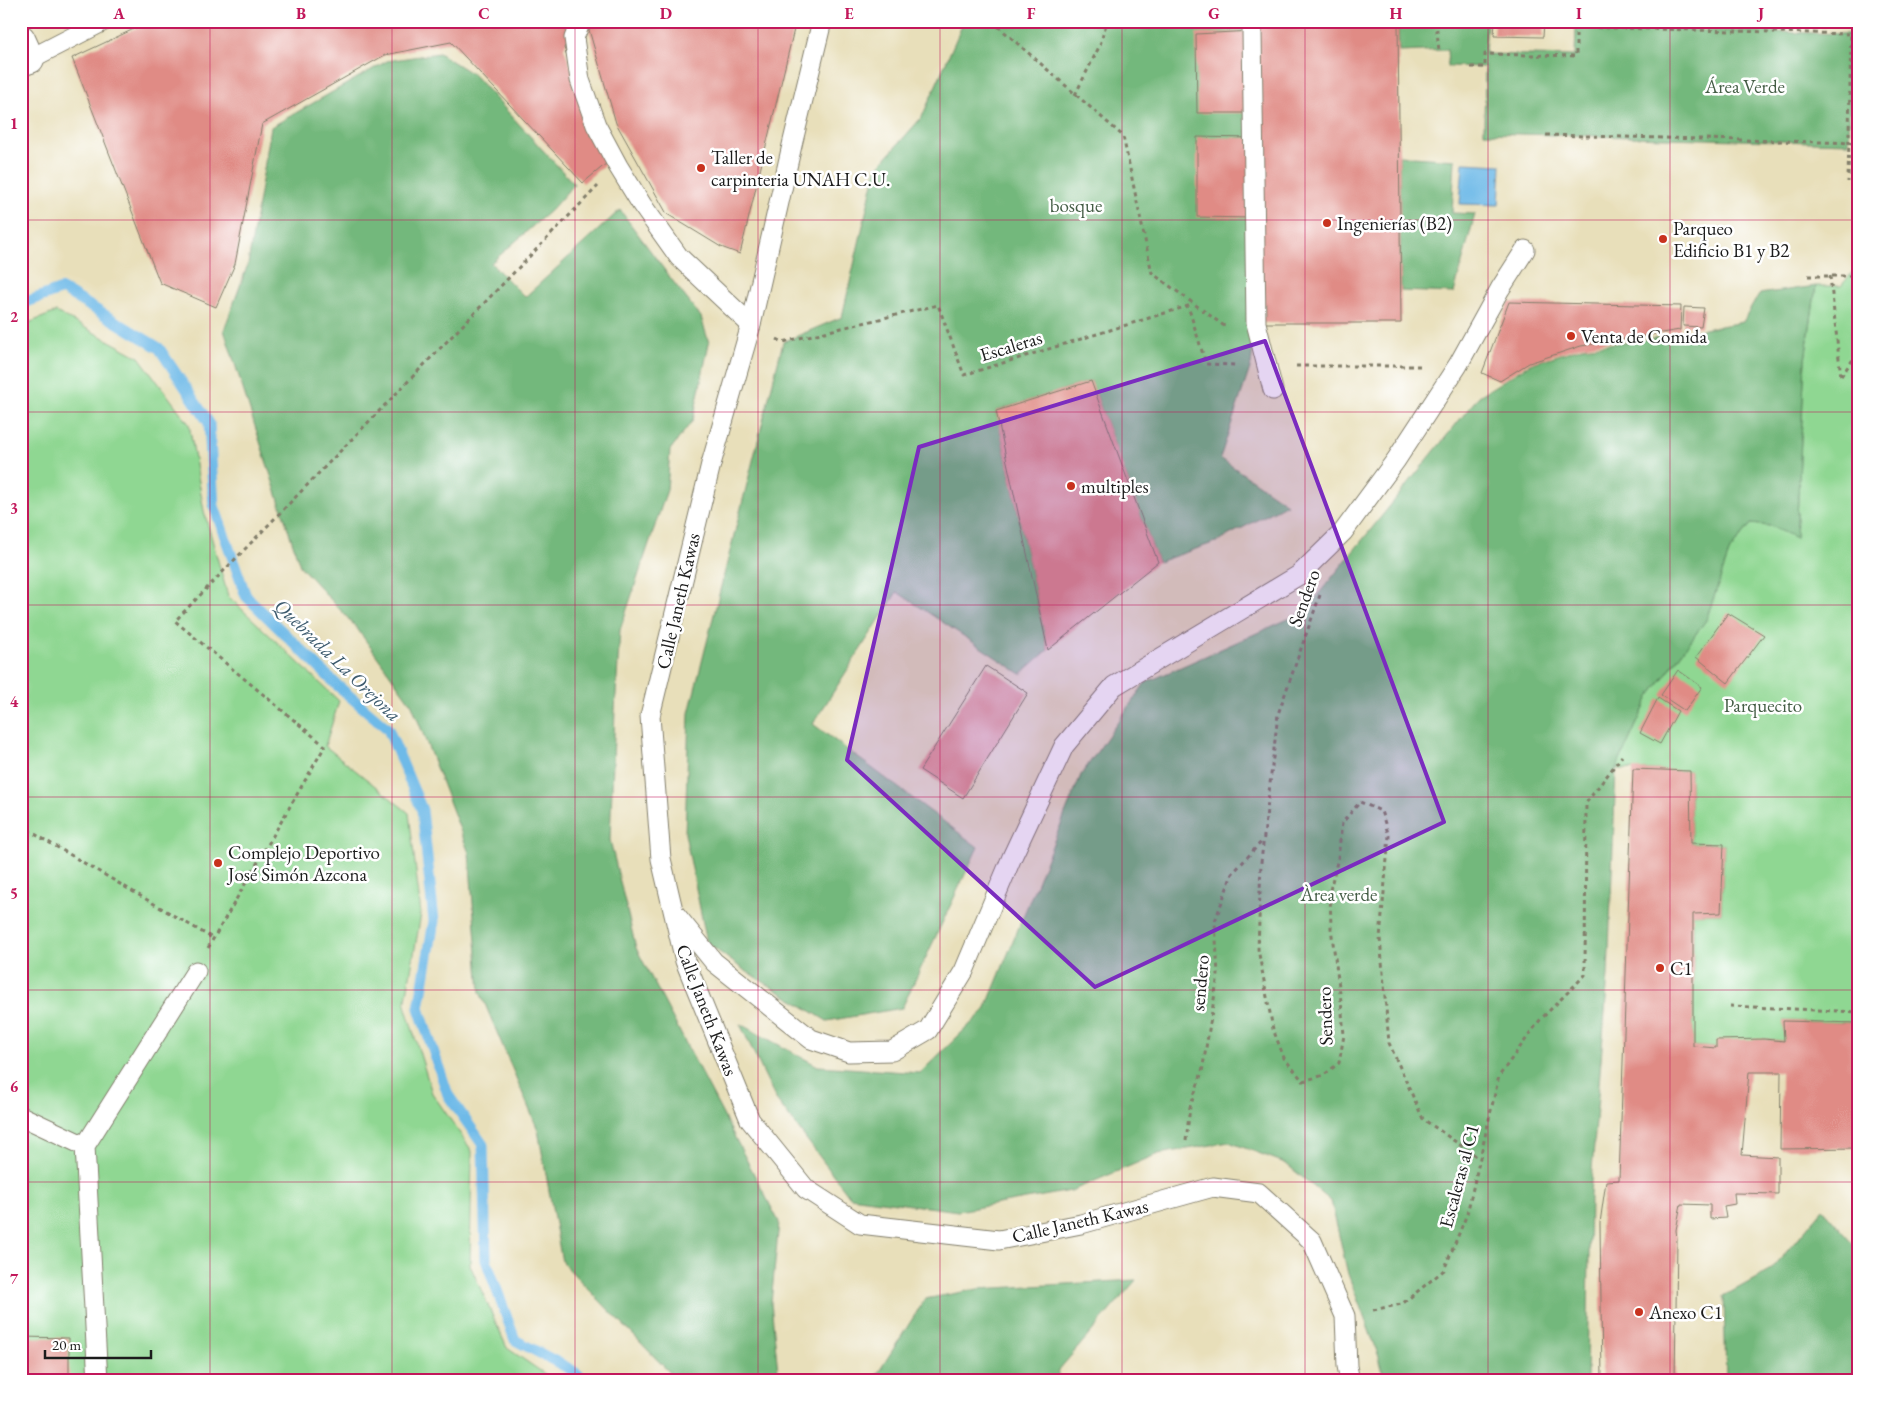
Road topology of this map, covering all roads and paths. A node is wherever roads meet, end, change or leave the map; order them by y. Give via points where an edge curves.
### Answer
1 (104, 21) edge
2 (581, 21) edge
3 (822, 21) edge
4 (992, 21) edge
5 (1107, 21) edge
6 (1436, 21) edge
7 (1252, 32) dead end
8 (1851, 34) junction
9 (1859, 34) edge
10 (1438, 51) dead end
11 (24, 53) edge
12 (1471, 66) dead end
13 (1075, 95) junction
14 (1546, 135) dead end
15 (1849, 143) junction
16 (1859, 143) edge
17 (618, 166) junction
18 (1848, 182) dead end
19 (1525, 250) dead end
20 (1808, 276) dead end
21 (1830, 276) junction
22 (1859, 276) edge
23 (751, 325) junction
24 (1229, 330) dead end
25 (783, 342) dead end
26 (1859, 351) edge
27 (1258, 365) junction
28 (1458, 365) junction
29 (1273, 390) dead end
30 (1323, 586) dead end
31 (1622, 756) dead end
32 (21, 826) edge
33 (1263, 840) junction
34 (671, 908) junction
35 (214, 939) junction
36 (196, 971) joint
37 (1730, 1006) dead end
38 (1859, 1012) edge
39 (21, 1116) edge
40 (1186, 1141) dead end
41 (85, 1146) junction
42 (1480, 1158) junction
43 (1345, 1316) junction
44 (98, 1381) edge
45 (1350, 1381) edge

1 - 11 lane
2 - 17 lane via 574,38 580,80 596,125
3 - 23 lane, Calle Janeth Kawas
4 - 13 path
5 - 13 path via 1100,45
6 - 10 path
7 - 27 lane
8 - 9 path
8 - 12 path via 1576,27 1576,56 1485,54 1485,67
8 - 15 path
13 - 24 path via 1123,136 1152,273
14 - 15 path
15 - 16 path
15 - 18 path
17 - 23 lane via 679,257
17 - 35 path via 175,621 325,746
19 - 28 lane
20 - 21 path
21 - 22 path
21 - 26 path via 1841,376
23 - 34 lane, Calle Janeth Kawas via 711,464 650,716 661,859
25 - 27 path, Escaleras via 938,305 964,375 1188,306 1206,364
27 - 28 path
27 - 29 lane
28 - 34 lane via 1396,460 1343,532 1299,575 1114,686 1064,746 964,971 928,1030 892,1051 849,1052 810,1039 714,962
30 - 33 path, Sendero via 1278,714
31 - 42 path, Escaleras al C1 via 1586,803 1585,974 1540,1020 1500,1076
32 - 35 path
33 - 40 path, sendero via 1232,874 1215,922 1218,975 1202,1072 1190,1107
33 - 42 path, Sendero via 1258,949 1272,1029 1284,1058 1303,1081 1324,1075 1339,1063 1344,1035 1330,928 1330,890 1342,823 1360,802 1381,811 1389,836 1380,938 1389,1044 1423,1119
34 - 43 lane, Calle Janeth Kawas via 684,961 750,1120 806,1189 860,1224 999,1240 1081,1224 1213,1187 1259,1193 1312,1241
35 - 36 path
36 - 41 lane
37 - 38 path
39 - 41 lane
41 - 44 lane
42 - 43 path, Escaleras al C1 via 1467,1214 1444,1270 1402,1304
43 - 45 lane, Calle Janeth Kawas via 1346,1366

